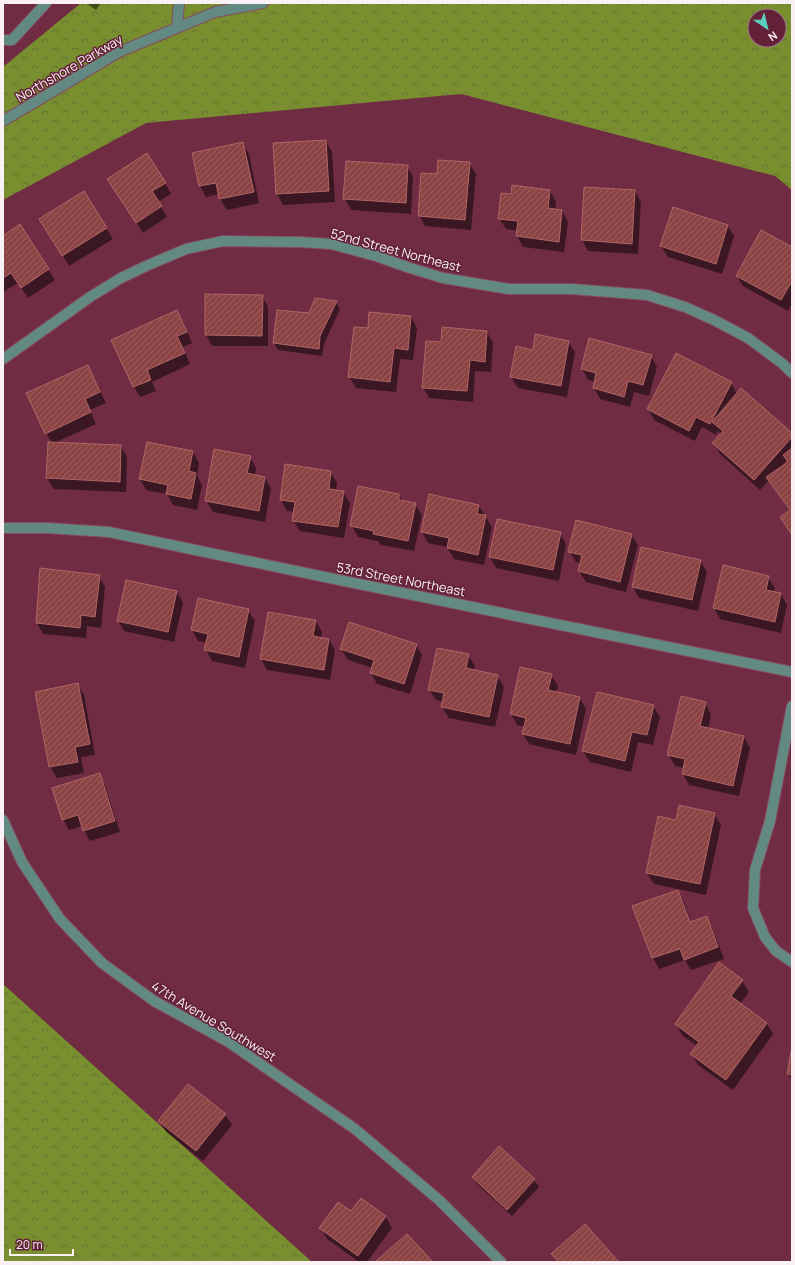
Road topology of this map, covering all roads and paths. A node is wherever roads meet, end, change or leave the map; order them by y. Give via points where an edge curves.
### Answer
1 (46, 3) edge
2 (178, 3) edge
3 (263, 3) edge
4 (177, 28) junction
5 (3, 40) edge
6 (3, 121) edge
7 (3, 359) edge
8 (792, 373) edge
9 (3, 528) edge
10 (792, 672) edge
11 (792, 706) edge
12 (3, 820) edge
13 (792, 962) edge
14 (501, 1262) edge

1 - 5 street via 12,40
2 - 4 street
3 - 4 street, Northshore Parkway via 215,12
4 - 6 street, Northshore Parkway via 119,52
7 - 8 street, 52nd Street Northeast via 121,278 186,249 223,241 300,242 331,244 443,278 509,289 572,289 647,295 685,307 734,331 754,342
9 - 10 street, 53rd Street Northeast via 109,532
11 - 13 street via 770,821 754,870 753,908 765,937 776,951
12 - 14 street, 47th Avenue Southwest via 22,862 60,919 102,963 154,1001 227,1041 355,1129 439,1200

